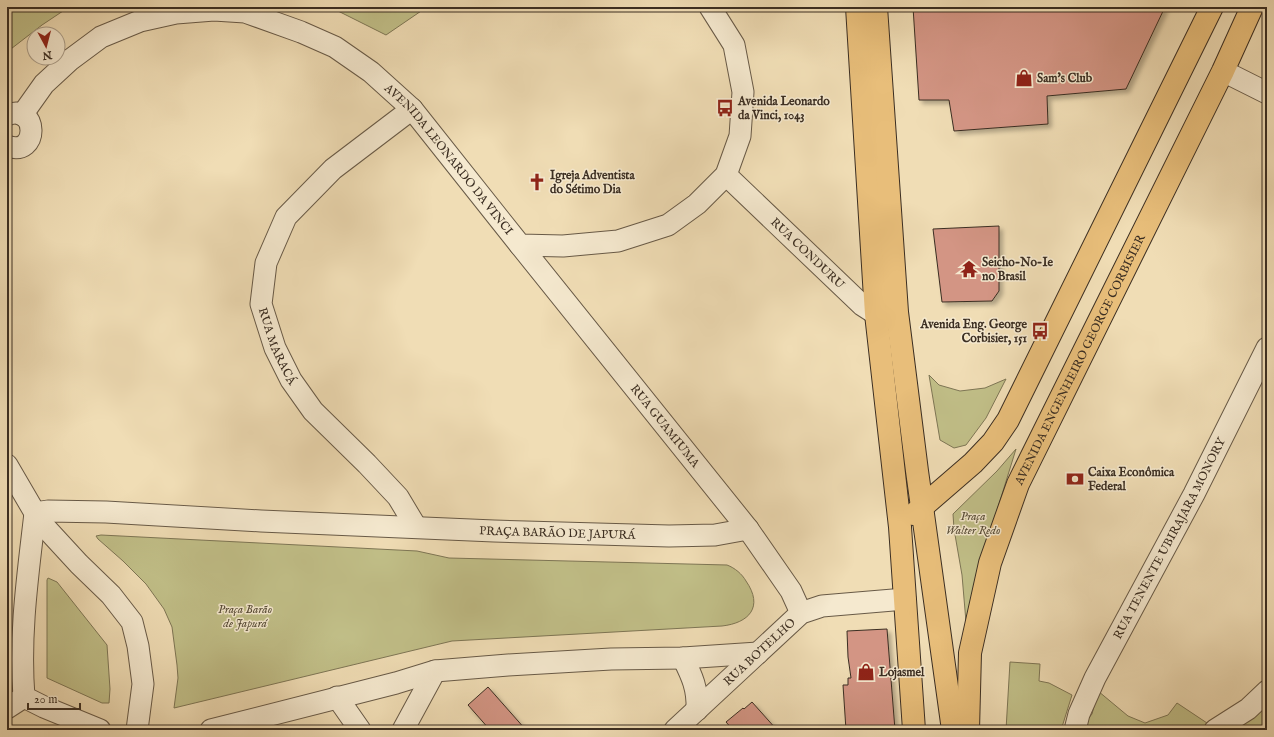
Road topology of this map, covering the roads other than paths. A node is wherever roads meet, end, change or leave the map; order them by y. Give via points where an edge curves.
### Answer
1 (710, 7) edge
2 (857, 7) edge
3 (876, 7) edge
4 (1212, 7) edge
5 (1252, 7) edge
6 (246, 10) edge
7 (1223, 71) junction
8 (1267, 93) edge
9 (412, 109) junction
10 (15, 115) edge
11 (7, 148) edge
12 (726, 175) junction
13 (520, 245) junction
14 (887, 313) junction
15 (1267, 348) edge
16 (7, 465) edge
17 (923, 505) junction
18 (35, 513) junction
19 (416, 527) junction
20 (900, 527) junction
21 (748, 529) junction
22 (905, 599) junction
23 (801, 613) junction
24 (758, 653) junction
25 (683, 658) junction
26 (435, 671) junction
27 (1267, 691) edge
28 (24, 697) junction
29 (337, 697) junction
30 (7, 708) edge
31 (697, 710) junction
32 (100, 730) edge
33 (136, 730) edge
34 (211, 730) edge
35 (360, 730) edge
36 (403, 730) edge
37 (675, 730) edge
38 (914, 730) edge
39 (953, 730) edge
40 (968, 730) edge
41 (1075, 730) edge
42 (1215, 730) edge

1 - 12 street, AVENIDA LEONARDO DA VINCI via 734,45 743,92 740,136
2 - 14 main road
3 - 14 main road
4 - 17 main road via 1008,420 993,442 973,463
5 - 7 main road, AVENIDA ENGENHEIRO GEORGE CORBISIER
6 - 9 street, AVENIDA LEONARDO DA VINCI via 335,46 371,72
6 - 10 street, AVENIDA LEONARDO DA VINCI via 176,13 140,21 101,37 70,60
7 - 8 street
7 - 40 main road, AVENIDA ENGENHEIRO GEORGE CORBISIER via 1018,484 990,563 970,653
9 - 13 street, AVENIDA LEONARDO DA VINCI
9 - 19 street, RUA MARACÁ via 333,169 286,217 266,263 261,304 275,348 291,380 313,411 398,497
10 - 11 street via 27,118 31,123 32,135 20,148
12 - 13 street, AVENIDA LEONARDO DA VINCI via 697,204 668,225 618,240 563,246
12 - 14 street, RUA CONDURU via 862,305
13 - 21 street, RUA GUAMIUMA
14 - 17 main road
14 - 20 main road
15 - 41 street, RUA TENENTE UBIRAJARA MONORY via 1194,494 1095,678 1079,714
16 - 18 street
17 - 20 main road
17 - 39 main road
18 - 19 street, PRAÇA BARÃO DE JAPURÁ via 106,512
18 - 28 street via 25,603 22,670
18 - 33 street via 79,564 111,595 132,622 143,684
19 - 21 street, PRAÇA BARÃO DE JAPURÁ via 669,536 715,535
20 - 22 main road
21 - 23 street, RUA GUAMIUMA via 791,591
22 - 23 street, RUA BOTELHO via 822,606
22 - 38 main road
23 - 24 street, RUA BOTELHO
24 - 25 street
24 - 31 street, RUA BOTELHO
25 - 26 street via 611,659
25 - 31 street via 695,685
26 - 29 street
26 - 36 street
27 - 42 street via 1248,709
28 - 30 street
28 - 32 street
29 - 34 street
29 - 35 street
31 - 37 street, RUA BOTELHO

